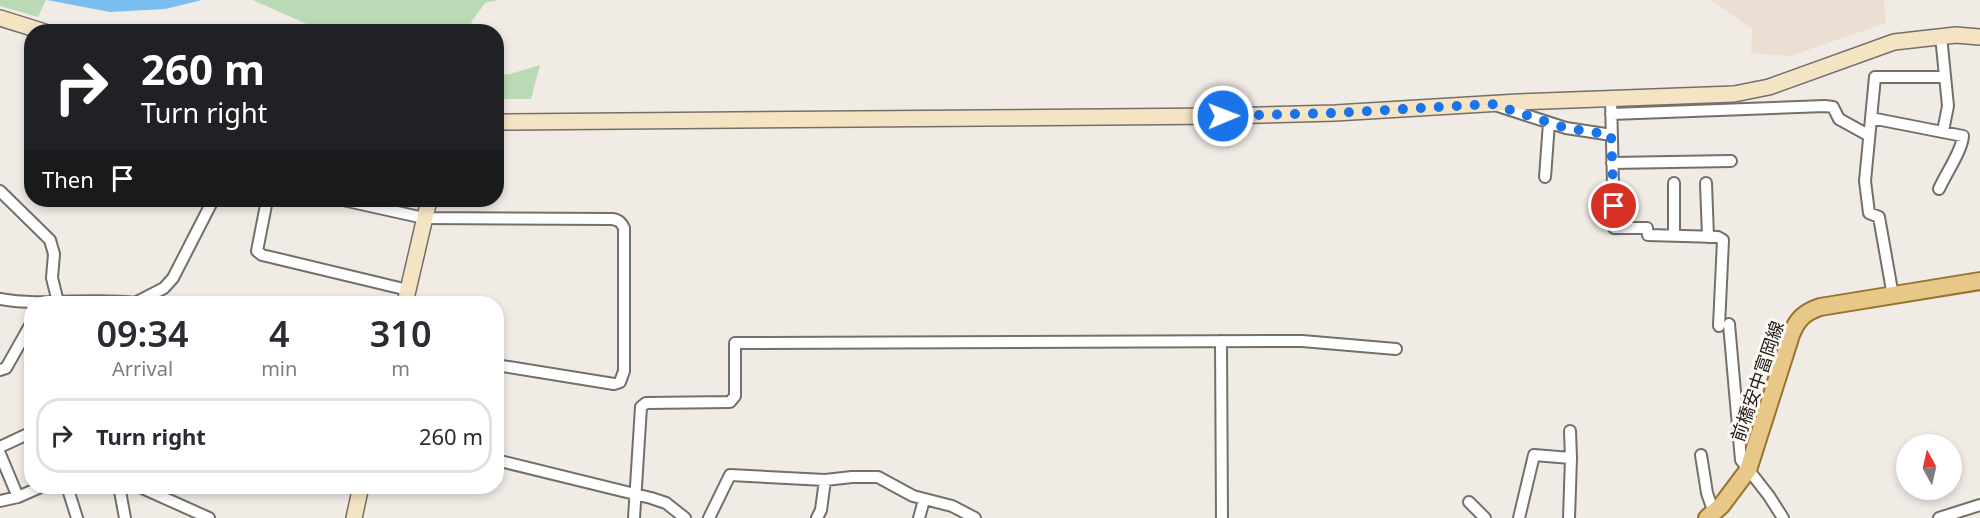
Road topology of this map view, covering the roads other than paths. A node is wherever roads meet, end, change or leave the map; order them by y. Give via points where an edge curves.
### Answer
1 (0, 18) edge
2 (24, 25) edge
3 (1941, 36) junction
4 (1980, 37) edge
5 (1945, 77) junction
6 (1492, 104) junction
7 (1611, 106) junction
8 (1871, 118) junction
9 (504, 122) edge
10 (1549, 123) junction
11 (1943, 132) junction
12 (1611, 135) junction
13 (1868, 135) junction
14 (1731, 161) dead end
15 (1612, 163) junction
16 (1545, 177) dead end
17 (1674, 183) dead end
18 (1706, 183) dead end
19 (1940, 189) dead end
20 (0, 191) edge
21 (209, 207) edge
22 (265, 207) edge
23 (374, 207) edge
24 (427, 207) edge
25 (424, 218) junction
26 (1674, 235) junction
27 (1708, 237) junction
28 (1980, 281) edge
29 (54, 296) edge
30 (149, 296) edge
31 (403, 296) edge
32 (406, 296) edge
33 (1893, 296) junction
34 (0, 299) edge
35 (24, 301) edge
36 (24, 336) edge
37 (1221, 341) junction
38 (1396, 349) dead end
39 (504, 366) edge
40 (0, 370) edge
41 (1570, 431) dead end
42 (24, 436) edge
43 (0, 447) edge
44 (0, 454) edge
45 (1701, 455) dead end
46 (1571, 458) junction
47 (504, 462) edge
48 (1748, 470) junction
49 (825, 480) junction
50 (25, 494) edge
51 (70, 494) edge
52 (120, 494) edge
53 (155, 494) edge
54 (359, 494) edge
55 (636, 495) junction
56 (18, 497) junction
57 (924, 500) junction
58 (0, 501) edge
59 (1469, 502) dead end
60 (1980, 505) edge
61 (1710, 515) edge
62 (77, 518) edge
63 (125, 518) edge
64 (209, 518) edge
65 (354, 518) edge
66 (634, 518) edge
67 (685, 518) edge
68 (709, 518) edge
69 (817, 518) edge
70 (919, 518) edge
71 (975, 518) edge
72 (1222, 518) edge
73 (1485, 518) edge
74 (1519, 518) edge
75 (1569, 518) edge
76 (1783, 518) edge
77 (1940, 518) edge

1 - 2 street
3 - 4 street
3 - 5 street
3 - 7 street via 1894,42 1769,87
5 - 8 street via 1875,77
5 - 11 street via 1947,106
6 - 7 street
6 - 9 street via 1223,116
6 - 10 street
7 - 12 street
7 - 13 street via 1825,106 1833,107 1839,119
8 - 11 street
8 - 13 street
10 - 12 street
10 - 16 street
11 - 19 street via 1963,136 1962,146
12 - 15 street
13 - 33 street via 1865,181 1869,213 1879,217
14 - 15 street
15 - 26 street via 1614,228 1647,228 1648,235
17 - 26 street
18 - 27 street
20 - 29 street via 50,240 54,254
21 - 30 street via 172,278 164,288
22 - 31 street via 257,242 257,251 262,255
23 - 25 street
24 - 25 street
25 - 32 street
25 - 39 street via 612,219 619,220 624,228 624,371 620,382
26 - 27 street
27 - 48 street via 1723,240 1724,325 1741,460
28 - 33 main road, 前橋安中富岡線
33 - 48 main road, 前橋安中富岡線 via 1820,306 1800,318 1791,335
34 - 35 street
36 - 40 street via 6,368
37 - 38 street via 1302,341
37 - 55 street via 735,343 735,396 730,402 646,402 641,407
37 - 72 street
41 - 46 street
42 - 43 street
44 - 56 street
45 - 61 street
46 - 74 street via 1534,455
46 - 75 street
47 - 55 street
48 - 61 main road, 前橋安中富岡線
48 - 76 street
49 - 57 street via 878,477
49 - 68 street via 730,475
49 - 69 street
50 - 56 street
51 - 62 street
52 - 63 street
53 - 64 street
54 - 65 street
55 - 66 street
55 - 67 street via 666,503
56 - 58 street
57 - 70 street
57 - 71 street via 952,506
59 - 73 street
60 - 77 street

